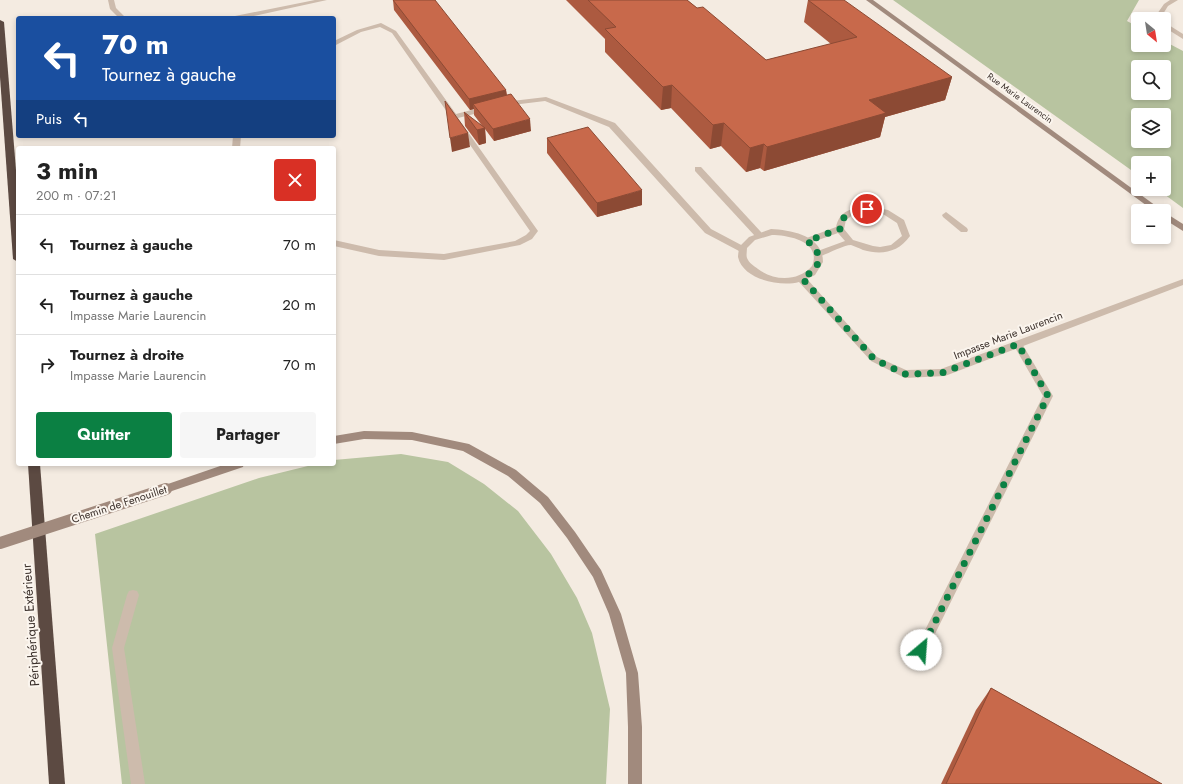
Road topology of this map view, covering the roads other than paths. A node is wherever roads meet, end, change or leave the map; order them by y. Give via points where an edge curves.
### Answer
1 (111, 0) edge
2 (324, 0) edge
3 (869, 0) edge
4 (1175, 0) edge
5 (1161, 12) edge
6 (121, 16) edge
7 (245, 16) edge
8 (0, 22) edge
9 (1171, 29) edge
10 (1183, 37) edge
11 (336, 43) edge
12 (455, 117) junction
13 (698, 169) dead end
14 (1149, 204) edge
15 (946, 215) dead end
16 (1171, 219) edge
17 (1183, 228) edge
18 (840, 229) junction
19 (964, 230) dead end
20 (16, 233) edge
21 (758, 234) junction
22 (807, 241) junction
23 (850, 242) junction
24 (336, 243) edge
25 (742, 249) junction
26 (818, 254) junction
27 (802, 278) junction
28 (1183, 282) edge
29 (1018, 344) junction
30 (336, 440) edge
31 (34, 466) edge
32 (233, 466) edge
33 (0, 544) edge
34 (133, 595) dead end
35 (921, 650) dead end
36 (57, 784) edge
37 (138, 784) edge
38 (635, 784) edge

1 - 6 street via 113,9
2 - 7 street
3 - 14 street, Rue Marie Laurencin
4 - 5 street via 1166,5
8 - 20 highway
9 - 10 street
11 - 12 street via 358,31 381,25 394,32
12 - 24 street via 534,231 529,237 517,243 444,257 379,253
12 - 25 street via 509,102 546,99 612,125 708,231
13 - 21 street
15 - 19 street
16 - 17 street
18 - 22 street
18 - 23 street
18 - 23 street via 842,219 852,212 867,209 885,212 901,222 906,236 900,245 887,250 869,250
21 - 22 street via 786,232
21 - 25 street via 748,240
22 - 26 street via 814,246
23 - 26 street
25 - 27 street via 742,259 760,276 777,281
26 - 27 street via 818,265 812,274
27 - 29 street, Impasse Marie Laurencin via 874,359 905,374 942,373
28 - 29 street, Impasse Marie Laurencin
29 - 35 street via 1048,396
30 - 38 street via 364,435 412,436 465,447 512,473 544,500 597,574 615,614 632,673
31 - 36 highway, Périphérique Extérieur
32 - 33 street, Chemin de Fenouillet, bridge
34 - 37 street via 118,648

